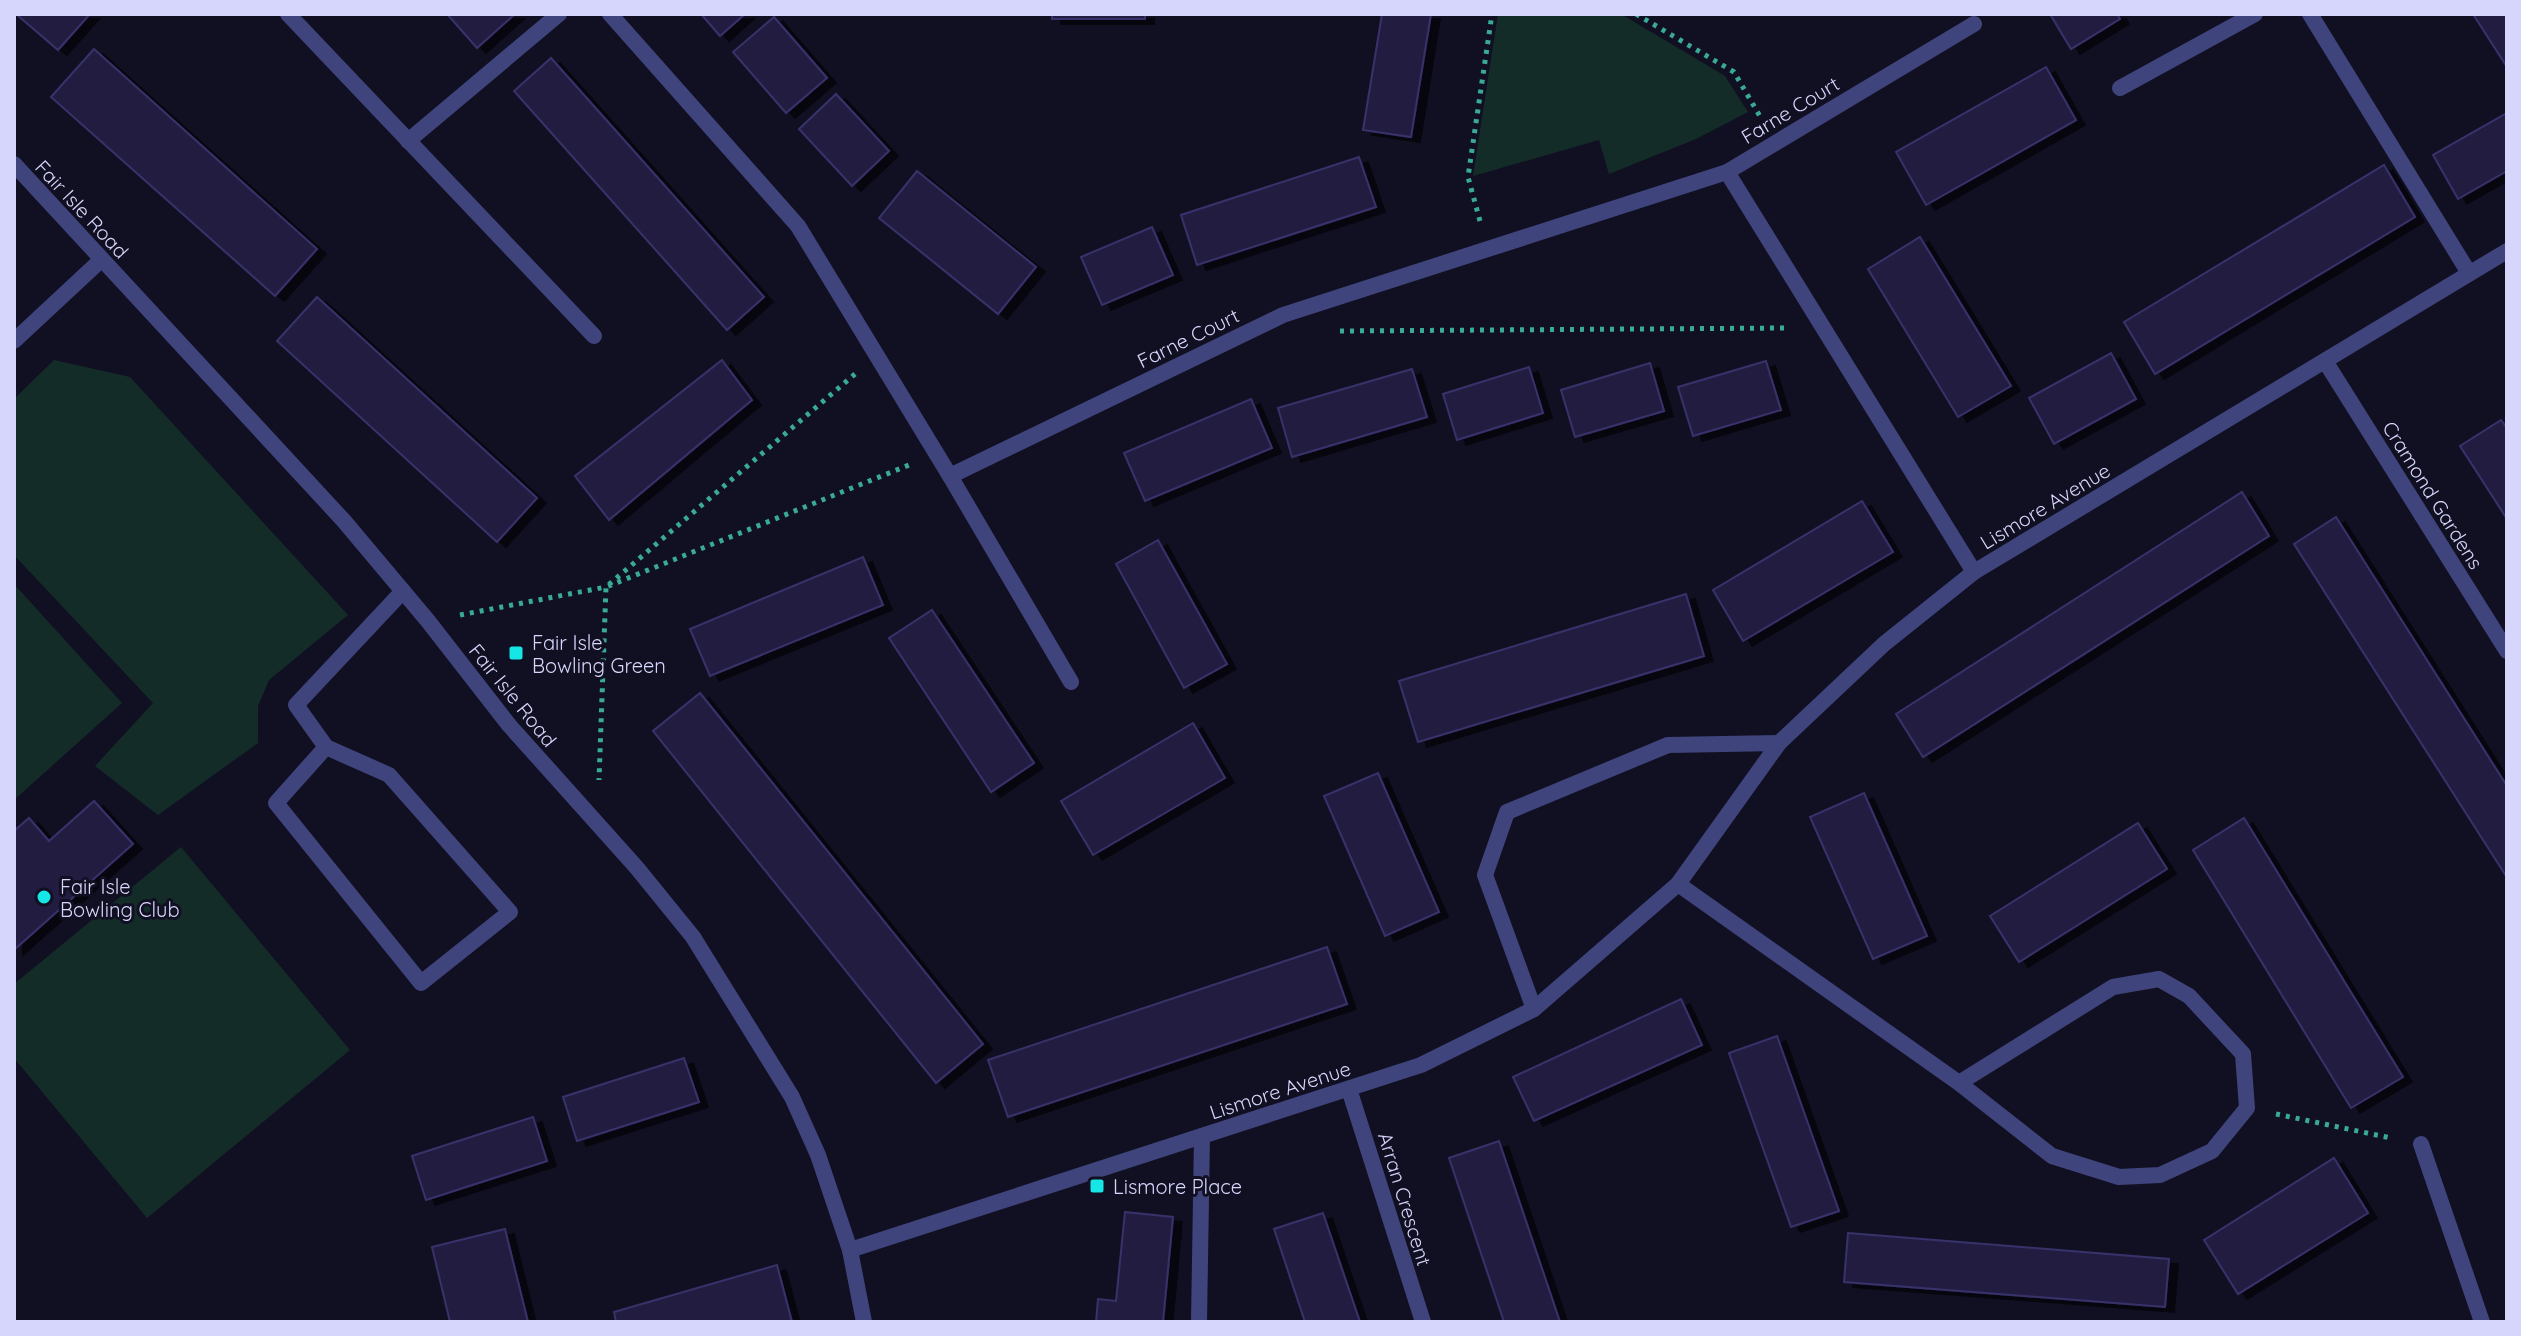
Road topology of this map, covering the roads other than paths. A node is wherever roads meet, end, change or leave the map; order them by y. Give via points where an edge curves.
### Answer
1 (288, 14) edge
2 (559, 14) edge
3 (610, 14) edge
4 (2255, 14) edge
5 (2310, 14) edge
6 (1974, 24) dead end
7 (2120, 88) dead end
8 (408, 141) junction
9 (14, 164) edge
10 (1727, 172) junction
11 (2507, 251) edge
12 (101, 260) junction
13 (2469, 273) junction
14 (594, 336) dead end
15 (14, 341) edge
16 (2325, 361) junction
17 (950, 476) junction
18 (1974, 572) junction
19 (403, 591) junction
20 (2507, 651) edge
21 (1071, 682) dead end
22 (1779, 743) junction
23 (326, 747) junction
24 (1678, 884) junction
25 (1534, 1009) junction
26 (1959, 1083) junction
27 (1349, 1089) junction
28 (1202, 1136) junction
29 (2421, 1144) road end
30 (850, 1250) junction
31 (864, 1322) edge
32 (1199, 1322) edge
33 (1423, 1322) edge
34 (2482, 1322) edge

1 - 8 street
2 - 8 street
3 - 17 street via 798,226
4 - 7 street
5 - 13 street
6 - 10 street, Farne Court
8 - 14 street
9 - 12 street, Fair Isle Road
10 - 17 street, Farne Court via 1283,315
10 - 18 street
11 - 13 street, Lismore Avenue
12 - 15 street
12 - 19 street, Fair Isle Road
13 - 16 street, Lismore Avenue
16 - 18 street, Lismore Avenue
16 - 20 street, Cramond Gardens
17 - 21 street
18 - 22 street, Lismore Avenue via 1884,644
19 - 23 street via 296,705
19 - 30 street, Fair Isle Road via 509,725 693,937 792,1097
22 - 24 street, Lismore Avenue
22 - 25 street via 1668,745 1507,812 1485,875
23 - 23 street via 389,775 510,912 421,983 276,803
24 - 25 street, Lismore Avenue
24 - 26 street
25 - 27 street, Lismore Avenue via 1421,1065
26 - 26 street via 2113,987 2159,979 2189,996 2243,1054 2247,1108 2212,1151 2160,1175 2119,1177 2052,1156
27 - 28 street, Lismore Avenue
27 - 33 street, Arran Crescent
28 - 30 street, Lismore Avenue
28 - 32 street
29 - 34 street
30 - 31 street, Fair Isle Road

